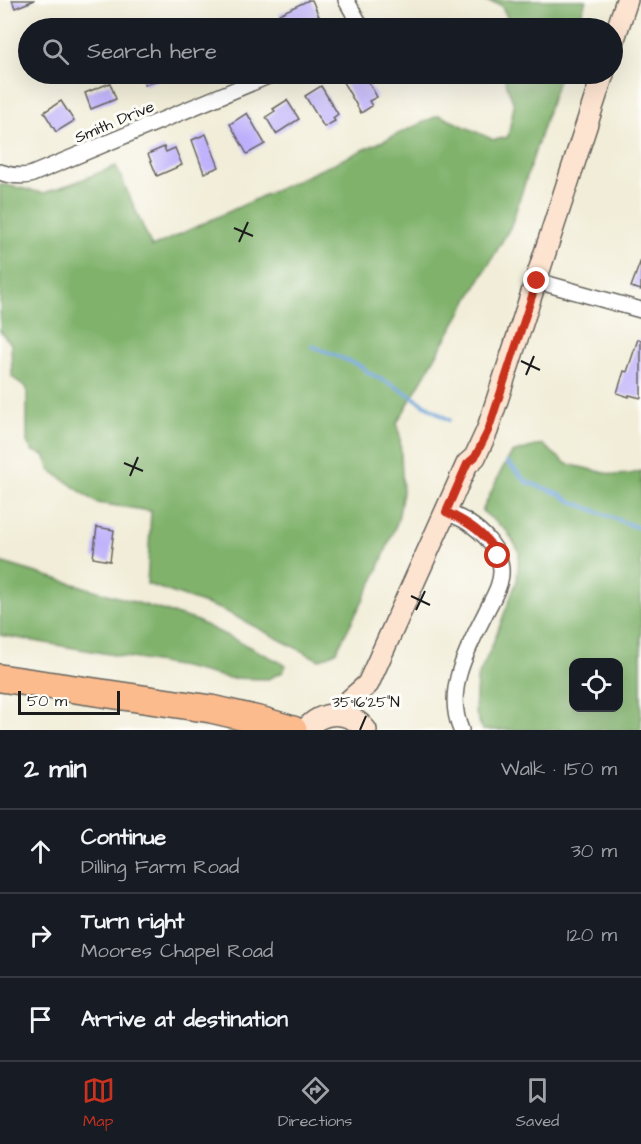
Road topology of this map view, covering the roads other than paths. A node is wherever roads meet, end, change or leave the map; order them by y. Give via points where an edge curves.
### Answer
1 (346, 0) edge
2 (612, 0) edge
3 (627, 0) edge
4 (356, 18) edge
5 (606, 18) edge
6 (621, 18) edge
7 (249, 84) edge
8 (587, 84) edge
9 (600, 84) edge
10 (0, 172) edge
11 (537, 281) junction
12 (641, 310) edge
13 (467, 464) junction
14 (446, 512) junction
15 (0, 678) edge
16 (368, 684) junction
17 (334, 714) junction
18 (293, 730) edge
19 (305, 730) edge
20 (366, 730) edge
21 (461, 730) edge

1 - 4 street
2 - 5 main road
3 - 6 main road
7 - 10 street, Smith Drive via 30,175
8 - 13 main road via 508,333 465,451
9 - 11 main road
11 - 12 street
11 - 13 main road via 488,431
13 - 14 main road
14 - 16 main road
14 - 21 street via 467,521 484,535 501,568 497,591 458,675 455,706
15 - 18 highway via 211,709
16 - 17 main road
16 - 20 main road
17 - 19 main road
17 - 20 main road via 352,718

